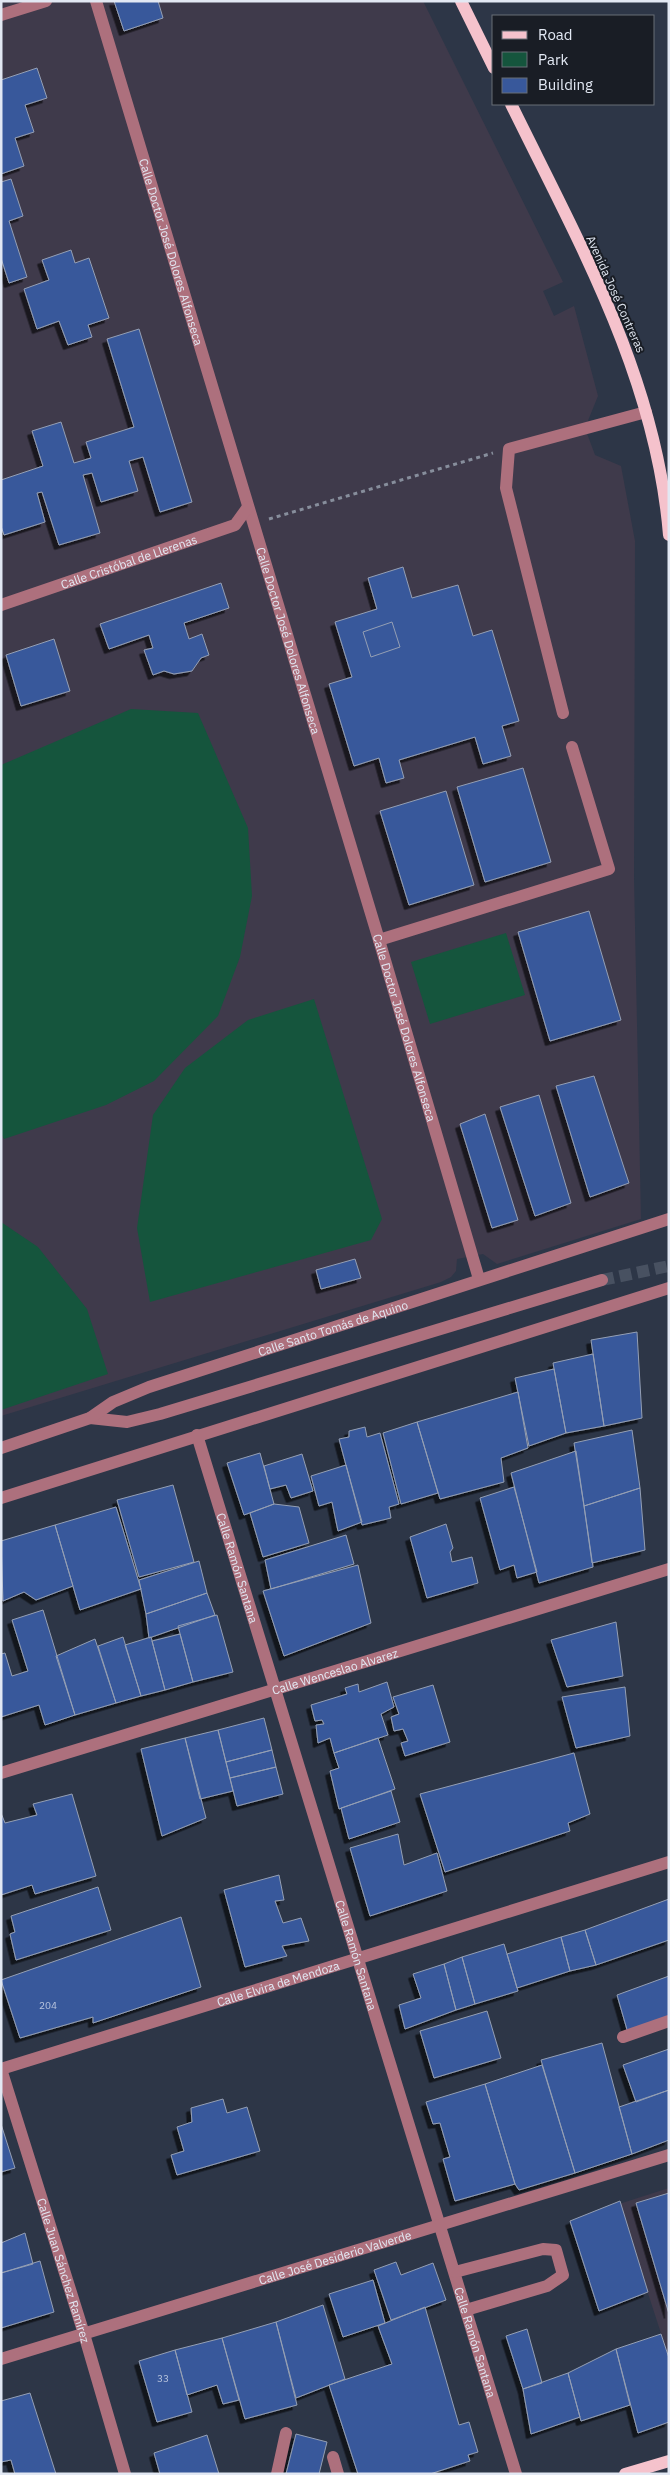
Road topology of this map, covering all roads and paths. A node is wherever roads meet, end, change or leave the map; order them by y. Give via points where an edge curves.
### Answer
1 (46, 1) edge
2 (96, 1) edge
3 (461, 1) edge
4 (1, 15) edge
5 (492, 64) edge
6 (511, 105) edge
7 (646, 412) junction
8 (509, 449) junction
9 (248, 507) junction
10 (254, 524) junction
11 (669, 535) edge
12 (1, 605) edge
13 (564, 713) dead end
14 (572, 746) dead end
15 (379, 940) junction
16 (669, 1219) edge
17 (479, 1279) junction
18 (602, 1280) tunnel mouth
19 (669, 1288) edge
20 (90, 1418) junction
21 (197, 1435) junction
22 (1, 1448) edge
23 (1, 1498) edge
24 (669, 1569) edge
25 (275, 1689) junction
26 (1, 1773) edge
27 (669, 1862) edge
28 (358, 1958) junction
29 (669, 2021) edge
30 (623, 2037) dead end
31 (1, 2069) edge
32 (669, 2154) edge
33 (440, 2224) junction
34 (454, 2272) junction
35 (466, 2310) junction
36 (84, 2334) junction
37 (1, 2359) edge
38 (286, 2433) dead end
39 (333, 2457) dead end
40 (669, 2461) edge
41 (125, 2474) edge
42 (277, 2474) edge
43 (338, 2474) edge
44 (516, 2474) edge
45 (625, 2474) edge

1 - 4 street
2 - 9 street, Calle Doctor José Dolores Alfonseca
3 - 5 main road
6 - 7 main road, Avenida José Contreras via 607,301 632,364
7 - 8 street
7 - 11 main road, Avenida José Contreras via 660,471
8 - 10 path
8 - 13 street via 506,488
9 - 10 street, Calle Doctor José Dolores Alfonseca
9 - 12 street, Calle Cristóbal de Llerenas via 235,525
10 - 15 street, Calle Doctor José Dolores Alfonseca
14 - 15 street via 609,869
15 - 17 street, Calle Doctor José Dolores Alfonseca
16 - 17 street, Calle Santo Tomás de Aquino
17 - 20 street, Calle Santo Tomás de Aquino via 149,1387 113,1402
18 - 20 street via 160,1414 127,1422
19 - 21 street
20 - 22 street, Calle Santo Tomás de Aquino
21 - 23 street
21 - 25 street, Calle Ramón Santana
24 - 25 street, Calle Wenceslao Alvarez
25 - 26 street, Calle Wenceslao Alvarez
25 - 28 street, Calle Ramón Santana
27 - 28 street, Calle Elvira de Mendoza
28 - 31 street, Calle Elvira de Mendoza
28 - 33 street, Calle Ramón Santana
29 - 30 street
31 - 36 street, Calle Juan Sánchez Ramírez
32 - 33 street, Calle José Desiderio Valverde
33 - 34 street, Calle Ramón Santana
33 - 36 street, Calle José Desiderio Valverde
34 - 35 street, Calle Ramón Santana
34 - 35 street via 543,2249 556,2250 563,2275 532,2291
35 - 44 street, Calle Ramón Santana
36 - 37 street, Calle José Desiderio Valverde
36 - 41 street, Calle Juan Sánchez Ramírez
38 - 42 street
39 - 43 street
40 - 45 main road

